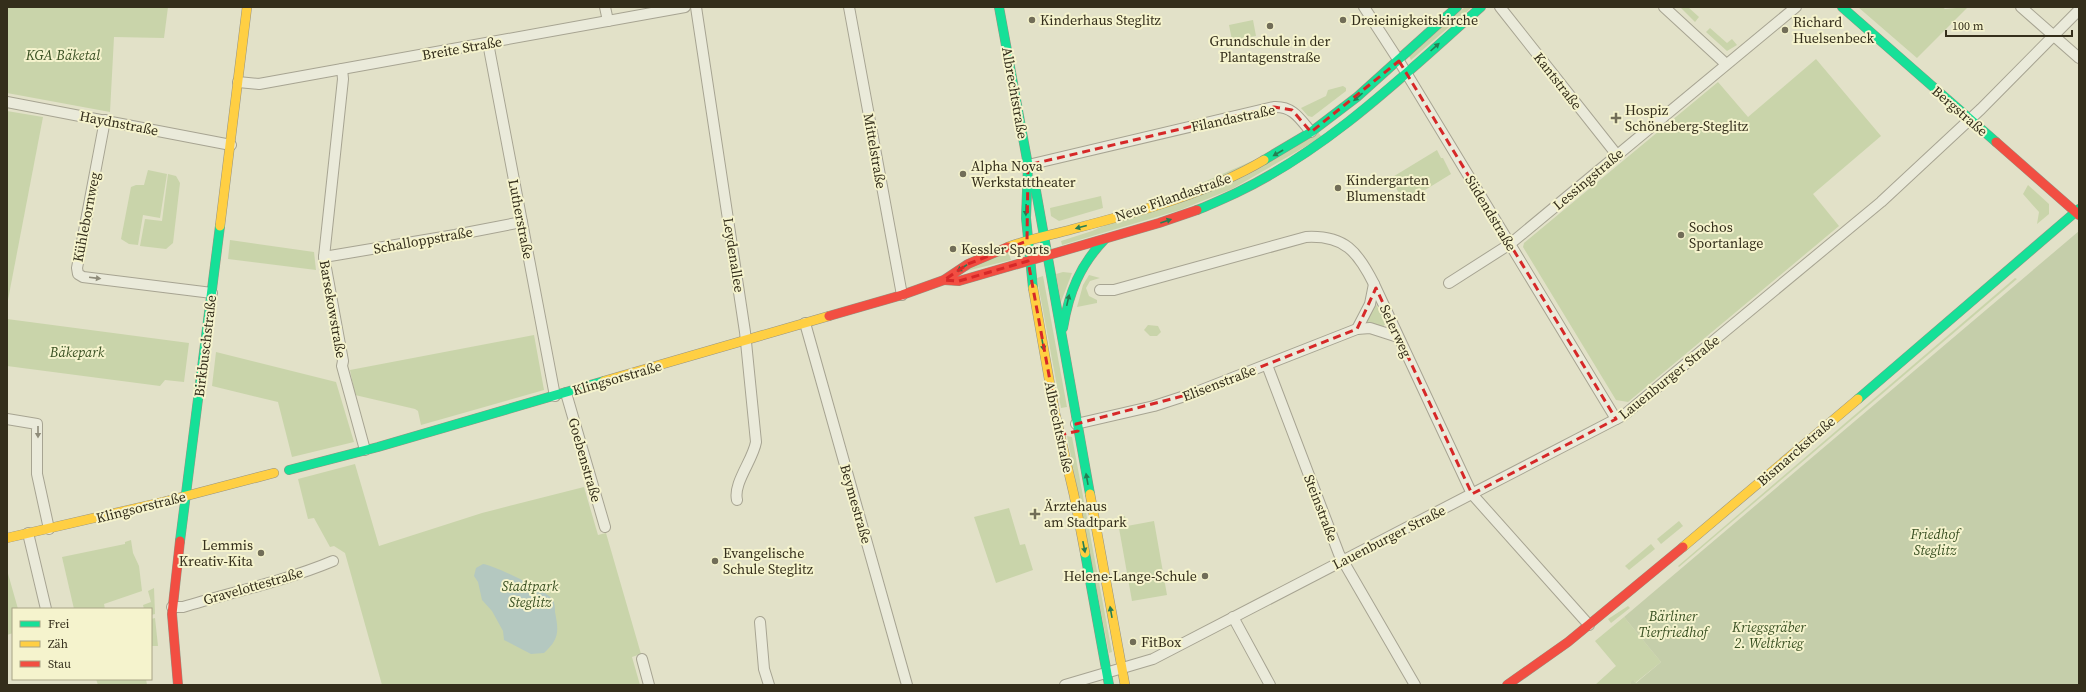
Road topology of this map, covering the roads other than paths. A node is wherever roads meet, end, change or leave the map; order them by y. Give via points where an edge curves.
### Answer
1 (247, 7) edge
2 (605, 7) edge
3 (686, 7) edge
4 (696, 7) edge
5 (849, 7) edge
6 (1001, 7) edge
7 (1364, 7) edge
8 (1457, 7) edge
9 (1481, 7) edge
10 (1500, 7) edge
11 (1664, 7) edge
12 (1796, 7) edge
13 (1842, 7) edge
14 (2020, 7) edge
15 (2079, 10) edge
16 (608, 21) junction
17 (2054, 36) junction
18 (488, 43) junction
19 (2079, 58) edge
20 (1399, 61) junction
21 (1726, 64) junction
22 (342, 69) junction
23 (1406, 74) junction
24 (238, 82) junction
25 (7, 102) edge
26 (105, 120) junction
27 (1970, 120) junction
28 (1311, 132) junction
29 (231, 145) junction
30 (1617, 155) junction
31 (1028, 165) junction
32 (1029, 180) junction
33 (2078, 212) edge
34 (522, 222) junction
35 (1044, 237) junction
36 (1106, 238) junction
37 (1027, 241) junction
38 (1510, 244) junction
39 (1046, 256) junction
40 (324, 257) junction
41 (1028, 261) junction
42 (944, 280) junction
43 (1449, 283) dead end
44 (1374, 284) junction
45 (1100, 290) dead end
46 (212, 294) junction
47 (902, 295) junction
48 (805, 323) junction
49 (1357, 329) junction
50 (1398, 336) junction
51 (1061, 338) junction
52 (746, 340) junction
53 (1267, 365) junction
54 (566, 393) junction
55 (554, 396) junction
56 (7, 419) edge
57 (1616, 420) junction
58 (1077, 427) junction
59 (1060, 435) junction
60 (365, 450) junction
61 (289, 470) dead end
62 (274, 473) dead end
63 (1472, 494) junction
64 (186, 496) junction
65 (737, 500) dead end
66 (605, 527) dead end
67 (49, 529) junction
68 (28, 533) junction
69 (7, 538) edge
70 (333, 561) dead end
71 (1342, 561) junction
72 (172, 607) junction
73 (46, 608) edge
74 (1233, 617) junction
75 (760, 622) dead end
76 (1589, 625) junction
77 (642, 658) dead end
78 (1122, 669) junction
79 (1107, 673) junction
80 (178, 685) edge
81 (649, 685) edge
82 (769, 685) edge
83 (907, 685) edge
84 (1065, 685) edge
85 (1109, 685) edge
86 (1125, 685) edge
87 (1270, 685) edge
88 (1415, 685) edge
89 (1507, 685) edge

1 - 24 street, Birkbuschstraße
2 - 16 street
3 - 16 street, Breite Straße
4 - 52 street, Leydenallee
5 - 47 street, Mittelstraße
6 - 31 street, Albrechtstraße
7 - 20 street, Südendstraße
8 - 20 street
23 -> 9 street
10 - 30 street, Kantstraße
11 - 21 street
12 - 21 street, Lessingstraße
13 - 27 street, Bergstraße
14 - 17 street
15 - 17 street, Lauenburger Straße
16 - 18 street, Breite Straße
17 - 19 street
17 - 27 street, Lauenburger Straße
18 - 22 street, Breite Straße
18 - 34 street, Lutherstraße
20 - 23 street, Südendstraße
20 -> 28 street
21 - 30 street, Lessingstraße
22 - 24 street, Breite Straße via 259,84
22 - 40 street, Barsekowstraße
36 -> 23 street, Neue Filandastraße via 1203,208 1254,184 1307,153
23 - 38 street, Südendstraße
24 - 29 street, Birkbuschstraße
25 - 26 street, Haydnstraße
26 - 29 street, Haydnstraße
26 -> 46 street, Kühlebornweg via 77,272 83,277
27 - 33 street, Bergstraße
27 - 57 street, Lauenburger Straße via 1881,202
28 - 31 street, Filandastraße via 1292,110 1274,107
28 -> 35 street, Neue Filandastraße via 1248,170 1197,191 1119,217
29 - 46 street, Birkbuschstraße
30 - 38 street, Lessingstraße
31 - 32 street, Albrechtstraße
32 - 35 street, Albrechtstraße via 1036,191
32 -> 37 street, Albrechtstraße
33 - 76 street, Bismarckstraße
34 - 40 street, Schalloppstraße
34 - 55 street, Lutherstraße
35 - 37 street, Neue Filandastraße
35 - 39 street, Albrechtstraße
36 - 39 street, Neue Filandastraße
51 -> 36 street via 1067,302 1075,277
37 - 41 street, Albrechtstraße
37 -> 42 street, Klingsorstraße via 1007,246 968,264
38 - 43 street
38 - 57 street, Südendstraße
39 - 41 street, Neue Filandastraße
39 - 51 street, Albrechtstraße
40 - 60 street, Barsekowstraße via 342,366
41 - 42 street, Klingsorstraße via 959,281
41 -> 59 street, Albrechtstraße
42 - 47 street, Klingsorstraße
44 - 45 street, Selerweg via 1364,265 1350,248 1338,240 1323,236 1306,237 1114,290
44 - 49 street via 1370,304
44 - 50 street, Selerweg
46 - 64 street, Birkbuschstraße
47 - 48 street, Klingsorstraße
48 - 52 street, Klingsorstraße
48 - 83 street, Beymestraße
49 - 50 street, Elisenstraße via 1370,328
49 - 53 street, Elisenstraße
50 - 63 street, Selerweg
51 - 58 street, Albrechtstraße
52 - 54 street, Klingsorstraße
52 - 65 street, Leydenallee via 756,442 737,490
53 - 58 street, Elisenstraße via 1180,398
53 - 71 street, Steinstraße
54 - 55 street, Klingsorstraße
54 - 66 street, Goebenstraße
55 - 60 street, Klingsorstraße
56 -> 67 street via 37,424 37,474
57 - 63 street, Lauenburger Straße
58 - 59 street
78 -> 58 street, Albrechtstraße
59 -> 79 street, Albrechtstraße via 1074,495
60 - 61 street, Klingsorstraße
62 - 64 street, Klingsorstraße
63 - 71 street, Lauenburger Straße
63 - 76 street, Selerweg
64 - 67 street, Klingsorstraße
64 - 72 street, Birkbuschstraße
67 - 68 street, Klingsorstraße
68 - 69 street, Klingsorstraße
68 - 73 street
70 - 72 street, Gravelottestraße via 310,570
71 - 74 street, Lauenburger Straße
71 - 88 street, Steinstraße
72 - 80 street, Birkbuschstraße
74 - 78 street, Lauenburger Straße via 1153,659
74 - 87 street
75 - 82 street via 764,669
76 - 89 street, Bismarckstraße
77 - 81 street
78 - 79 street, Lauenburger Straße
78 - 86 street, Albrechtstraße
79 - 84 street, Lauenburger Straße
79 - 85 street, Albrechtstraße

